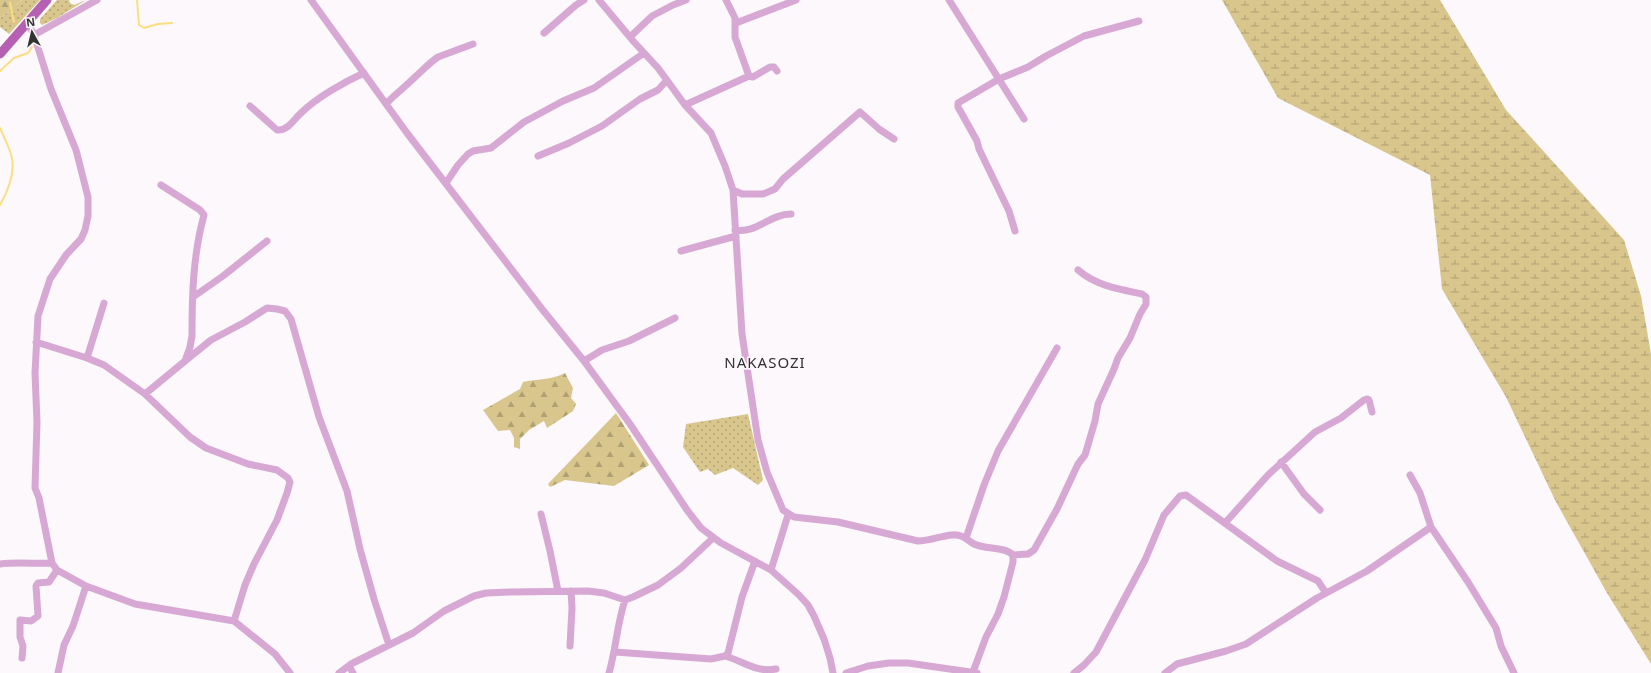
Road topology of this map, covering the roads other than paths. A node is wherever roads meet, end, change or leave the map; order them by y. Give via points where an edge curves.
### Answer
1 (46, 0) edge
2 (97, 0) edge
3 (311, 0) edge
4 (584, 0) edge
5 (599, 0) edge
6 (686, 0) edge
7 (726, 0) edge
8 (796, 0) edge
9 (949, 0) edge
10 (1138, 21) dead end
11 (27, 22) junction
12 (736, 23) junction
13 (544, 33) dead end
14 (34, 35) junction
15 (630, 37) junction
16 (473, 44) dead end
17 (644, 53) junction
18 (0, 54) edge
19 (777, 71) dead end
20 (364, 73) junction
21 (749, 76) junction
22 (999, 79) junction
23 (667, 80) junction
24 (386, 104) junction
25 (686, 104) junction
26 (250, 106) dead end
27 (1024, 120) dead end
28 (894, 139) dead end
29 (538, 156) dead end
30 (446, 183) junction
31 (161, 185) dead end
32 (733, 190) junction
33 (791, 214) dead end
34 (1015, 231) dead end
35 (736, 233) junction
36 (267, 241) dead end
37 (681, 251) dead end
38 (1078, 270) dead end
39 (193, 297) junction
40 (104, 303) dead end
41 (675, 318) dead end
42 (36, 342) junction
43 (1057, 348) dead end
44 (87, 358) junction
45 (185, 361) junction
46 (584, 361) junction
47 (145, 394) junction
48 (1372, 412) dead end
49 (1281, 462) junction
50 (1410, 475) dead end
51 (1320, 510) dead end
52 (541, 514) dead end
53 (788, 515) junction
54 (1225, 523) junction
55 (1431, 527) junction
56 (713, 538) junction
57 (966, 538) junction
58 (1013, 555) junction
59 (755, 561) junction
60 (52, 563) junction
61 (0, 564) edge
62 (57, 570) junction
63 (771, 570) junction
64 (86, 586) junction
65 (571, 591) junction
66 (558, 592) junction
67 (1326, 593) junction
68 (625, 600) junction
69 (234, 621) junction
70 (389, 645) junction
71 (570, 646) dead end
72 (615, 652) junction
73 (725, 656) junction
74 (22, 658) dead end
75 (349, 666) junction
76 (776, 669) dead end
77 (975, 672) edge
78 (58, 673) edge
79 (290, 673) edge
80 (339, 673) edge
81 (353, 673) edge
82 (609, 673) edge
83 (833, 673) edge
84 (846, 673) edge
85 (1074, 673) edge
86 (1165, 673) edge
87 (1514, 673) edge

1 - 11 main road
2 - 14 street
3 - 20 street
4 - 13 street
5 - 15 street
6 - 15 street via 652,16
7 - 12 street
8 - 12 street
9 - 22 street
10 - 22 street via 1084,36 1028,67
11 - 14 street
11 - 18 main road
12 - 21 street via 735,37
14 - 42 street via 51,89 76,150 88,197 85,230 50,279 38,316
15 - 17 street
16 - 24 street via 433,60
17 - 23 street
17 - 30 street via 594,88 524,122 491,148 468,154
19 - 21 street via 770,67 753,77
20 - 24 street
20 - 26 street via 350,79 302,112 285,129 277,130
21 - 25 street
22 - 27 street
22 - 34 street via 961,100 958,107 977,140 1009,211
23 - 25 street
23 - 29 street via 658,90 640,99 602,126
24 - 30 street
25 - 32 street via 716,142
28 - 32 street via 860,112 783,178 775,189 763,194 742,194
30 - 46 street
31 - 39 street via 200,210 204,216 197,244
32 - 35 street
33 - 35 street via 783,214 749,230
35 - 37 street
35 - 53 street via 742,334 758,440 770,479 783,510
36 - 39 street
38 - 58 street via 1097,283 1142,294 1146,297 1146,304 1098,404 1085,455 1078,464 1057,510 1034,550 1028,554
39 - 45 street via 192,336
40 - 44 street
41 - 46 street via 629,341 602,350
42 - 44 street
42 - 60 street via 36,488
43 - 57 street via 998,451
44 - 47 street via 104,365
45 - 47 street
45 - 70 street via 211,340 267,308 285,311 291,319 319,417 347,491 360,549
46 - 56 street via 630,424 687,510
47 - 69 street via 190,437 206,448 248,464 277,470 290,482 277,520 245,585
48 - 49 street via 1369,400 1364,400 1341,418 1315,432
49 - 51 street via 1304,494
49 - 54 street
50 - 55 street via 1420,493
52 - 66 street
53 - 57 street via 838,522 918,541 952,535 962,535
53 - 63 street
54 - 67 street via 1277,561 1318,581
54 - 85 street via 1186,495 1177,498 1164,515 1145,560 1096,652
55 - 67 street via 1367,571
55 - 87 street via 1465,576 1496,628 1501,646
56 - 59 street
56 - 68 street via 681,568 658,585
57 - 58 street via 976,544
58 - 77 street via 1004,597 986,637
59 - 63 street
59 - 73 street
60 - 61 street
60 - 62 street
62 - 64 street
62 - 74 street via 49,582 38,583 36,586 38,616 31,621 20,620
63 - 83 street via 799,595 811,610 824,638
64 - 69 street via 135,604
64 - 78 street via 64,645
65 - 66 street
65 - 68 street via 604,593
65 - 71 street
66 - 70 street via 511,592 474,596
67 - 86 street via 1275,623 1246,644 1177,664
68 - 72 street via 616,634
69 - 79 street via 275,654
70 - 75 street
72 - 73 street via 711,660
72 - 82 street
73 - 76 street via 739,660 753,669
75 - 80 street
75 - 81 street
77 - 84 street via 889,663

